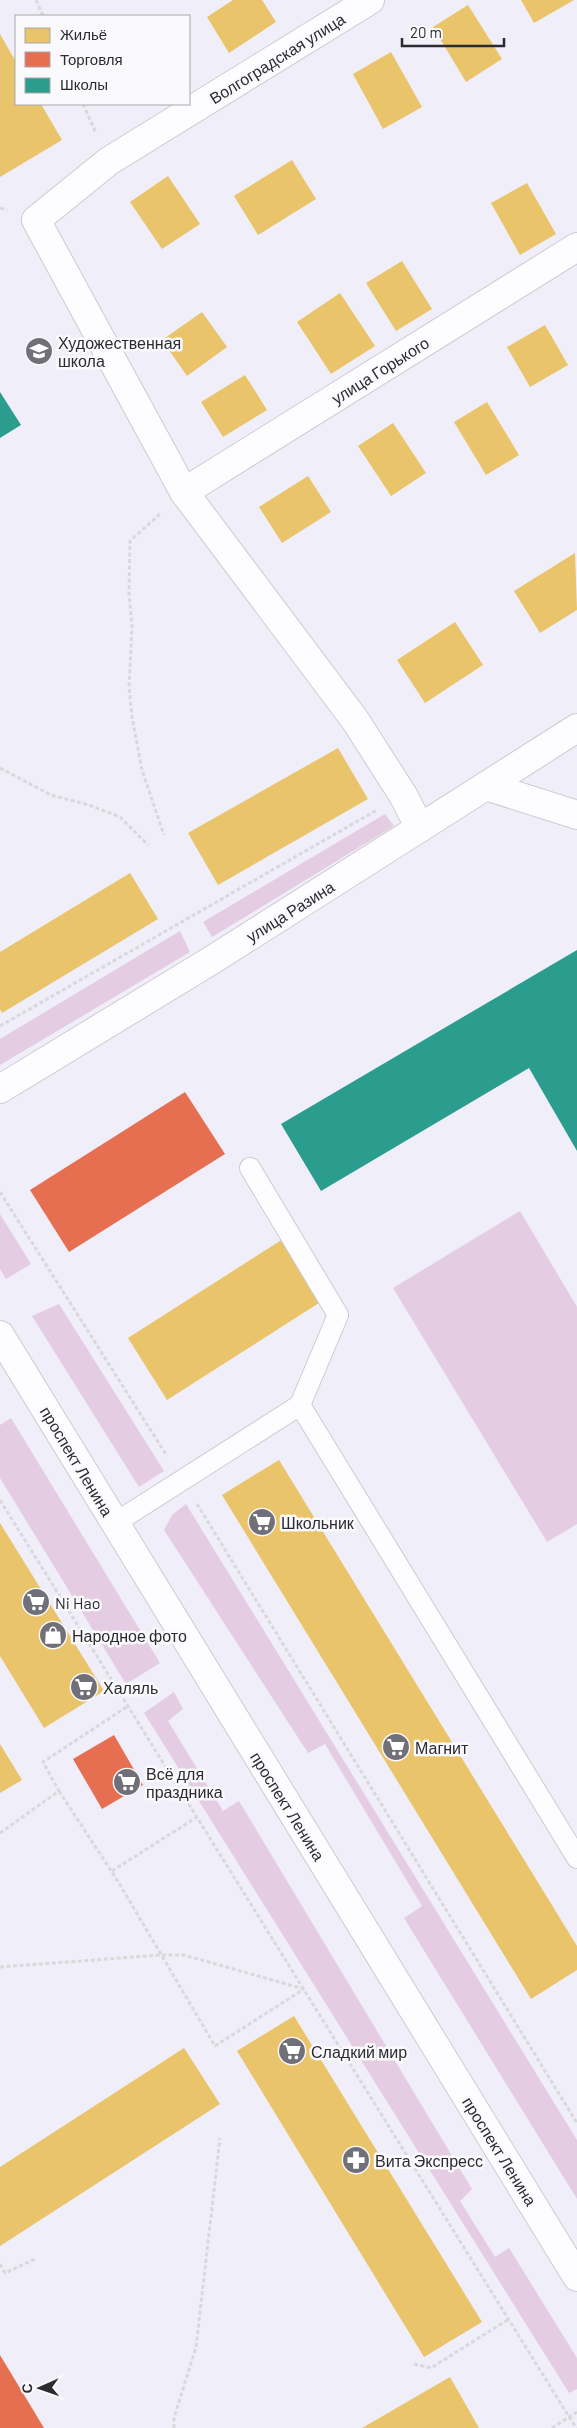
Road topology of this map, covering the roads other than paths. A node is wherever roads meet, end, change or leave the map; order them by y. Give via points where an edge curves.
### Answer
1 (370, 0) edge
2 (577, 247) edge
3 (184, 492) junction
4 (577, 728) edge
5 (486, 786) junction
6 (577, 814) edge
7 (420, 828) junction
8 (0, 1090) edge
9 (250, 1168) dead end
10 (0, 1335) edge
11 (300, 1405) junction
12 (115, 1523) junction
13 (577, 1858) edge
14 (577, 2277) edge

1 - 3 street, Волгоградская улица via 109,161 36,220
2 - 3 street, улица Горького
3 - 7 street via 355,720 404,795
4 - 5 street, улица Разина
5 - 6 street
5 - 7 street, улица Разина
7 - 8 street, улица Разина
9 - 11 lane via 338,1314
10 - 12 street, проспект Ленина
11 - 12 lane
11 - 13 lane
12 - 14 street, проспект Ленина

